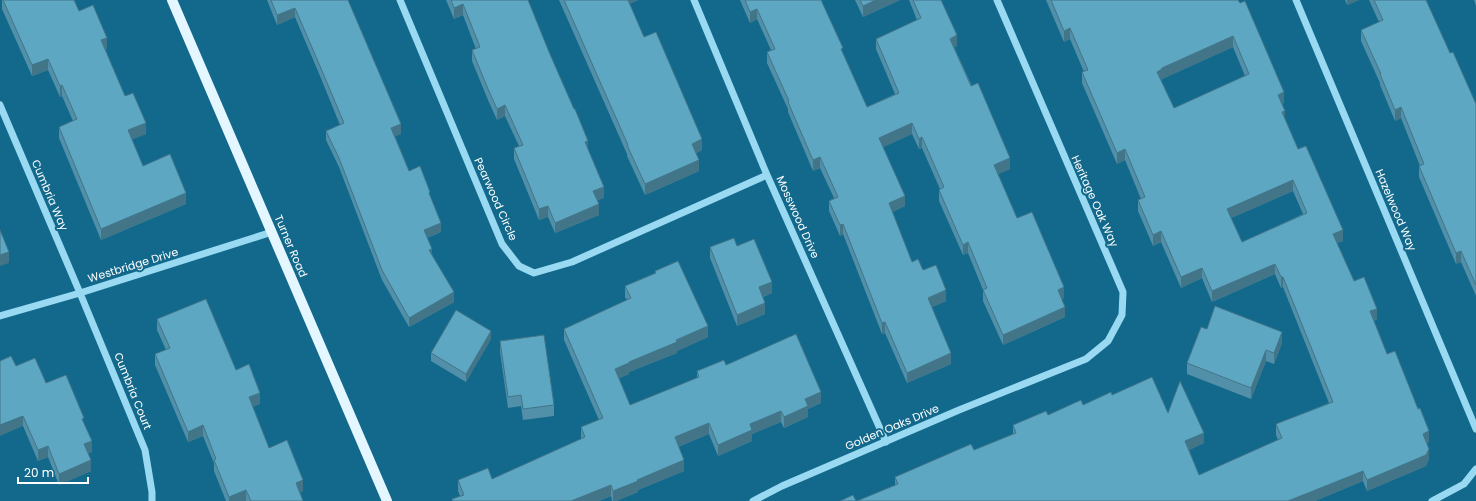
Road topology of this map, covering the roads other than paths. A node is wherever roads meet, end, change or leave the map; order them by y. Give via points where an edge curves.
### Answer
1 (172, 0) edge
2 (400, 0) edge
3 (694, 0) edge
4 (997, 0) edge
5 (1296, 0) edge
6 (0, 105) edge
7 (767, 175) junction
8 (272, 232) junction
9 (80, 293) junction
10 (0, 316) edge
11 (1043, 376) joint
12 (1476, 429) edge
13 (886, 442) junction
14 (1476, 469) edge
15 (152, 501) edge
16 (387, 501) edge
17 (753, 501) edge
18 (1432, 501) edge

1 - 8 main road, Turner Road
2 - 7 street, Pearwood Circle via 502,244 519,266 534,273 572,262
3 - 7 street, Mosswood Drive
4 - 11 street, Heritage Oak Way via 1123,292 1122,315 1108,341 1086,359
5 - 12 street, Hazelwood Way
6 - 9 street, Cumbria Way
7 - 13 street, Mosswood Drive
8 - 9 street, Westbridge Drive
8 - 16 main road, Turner Road
9 - 10 street, Westbridge Drive
9 - 15 street, Cumbria Court via 145,450
11 - 13 street, Golden Oaks Drive
13 - 17 street, Golden Oaks Drive
14 - 18 street via 1464,484

